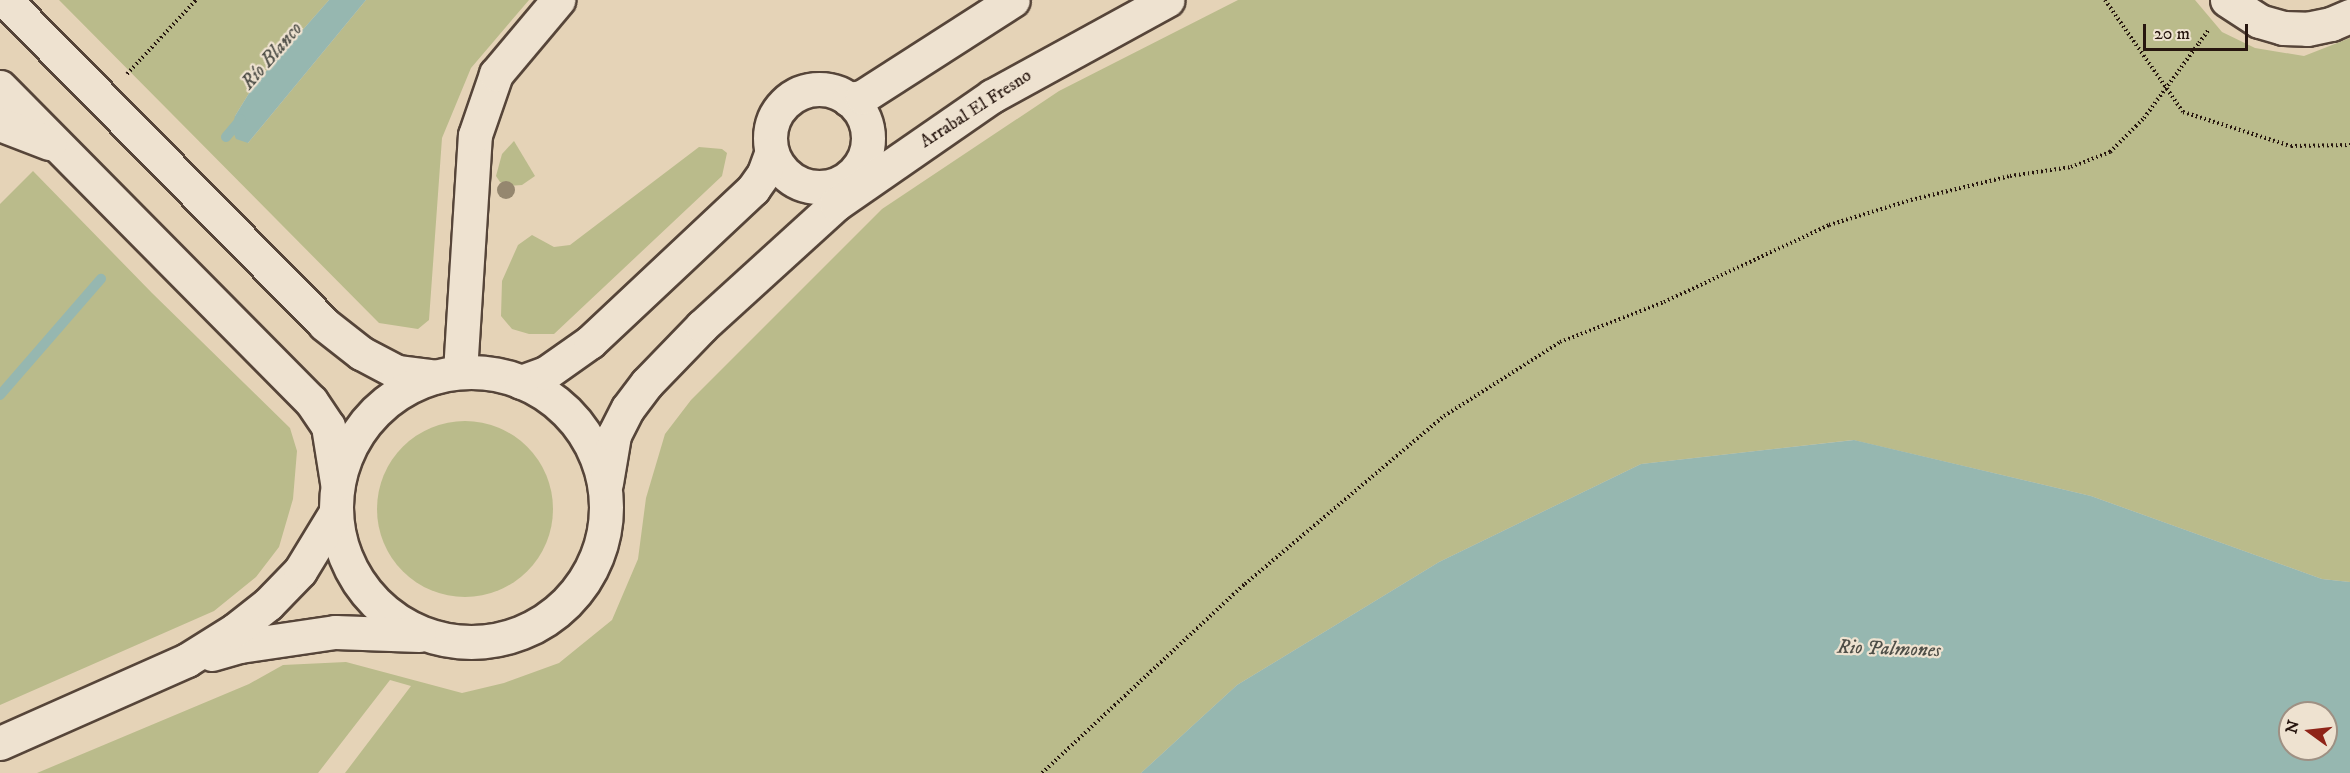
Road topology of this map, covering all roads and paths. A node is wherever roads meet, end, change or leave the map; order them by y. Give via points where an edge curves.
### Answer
1 (5, 0) edge
2 (196, 0) edge
3 (558, 0) edge
4 (1013, 0) edge
5 (1130, 0) edge
6 (1167, 0) edge
7 (2105, 0) edge
8 (2227, 0) edge
9 (2350, 16) edge
10 (2199, 43) dead end
11 (0, 87) edge
12 (849, 99) junction
13 (103, 100) junction
14 (0, 124) edge
15 (2350, 145) edge
16 (59, 147) junction
17 (867, 148) junction
18 (771, 154) junction
19 (830, 186) junction
20 (798, 238) junction
21 (447, 374) junction
22 (521, 382) junction
23 (605, 487) junction
24 (337, 500) junction
25 (432, 636) junction
26 (187, 660) junction
27 (0, 743) edge
28 (1042, 773) edge

1 - 13 street
2 - 13 path
3 - 21 street via 496,74 475,135
4 - 12 street via 862,97
5 - 17 street, Arrabal El Fresno via 973,89 903,141 888,148
6 - 20 street, Arrabal El Fresno via 992,96 836,204
7 - 15 path via 2183,112 2290,146
8 - 9 street via 2259,21 2283,28 2307,29
10 - 28 path, bridge via 2144,118 2110,152 2080,164 1966,186 1829,225 1664,302 1560,342 1444,416 1245,584
11 - 16 street
12 - 17 street via 866,121
12 - 18 street via 823,89 799,91 788,97 772,122
13 - 21 street via 324,324 361,352 397,372
14 - 16 street
16 - 24 street via 310,400 328,426
17 - 19 street via 856,171
18 - 19 street via 791,179 806,186
18 - 22 street via 753,189 590,342 546,373
19 - 20 street, Arrabal El Fresno via 819,211
20 - 23 street, Arrabal El Fresno via 702,326 641,391 614,435
21 - 22 street via 483,372
21 - 24 street via 410,386 370,418 344,462
22 - 23 street via 553,399 572,416 587,438
23 - 25 street via 603,539 581,585 564,605 521,633 496,640 470,642
24 - 25 street via 346,556 361,585 397,620
24 - 26 street via 300,571 235,630
25 - 26 street via 335,632 240,646
26 - 27 street

